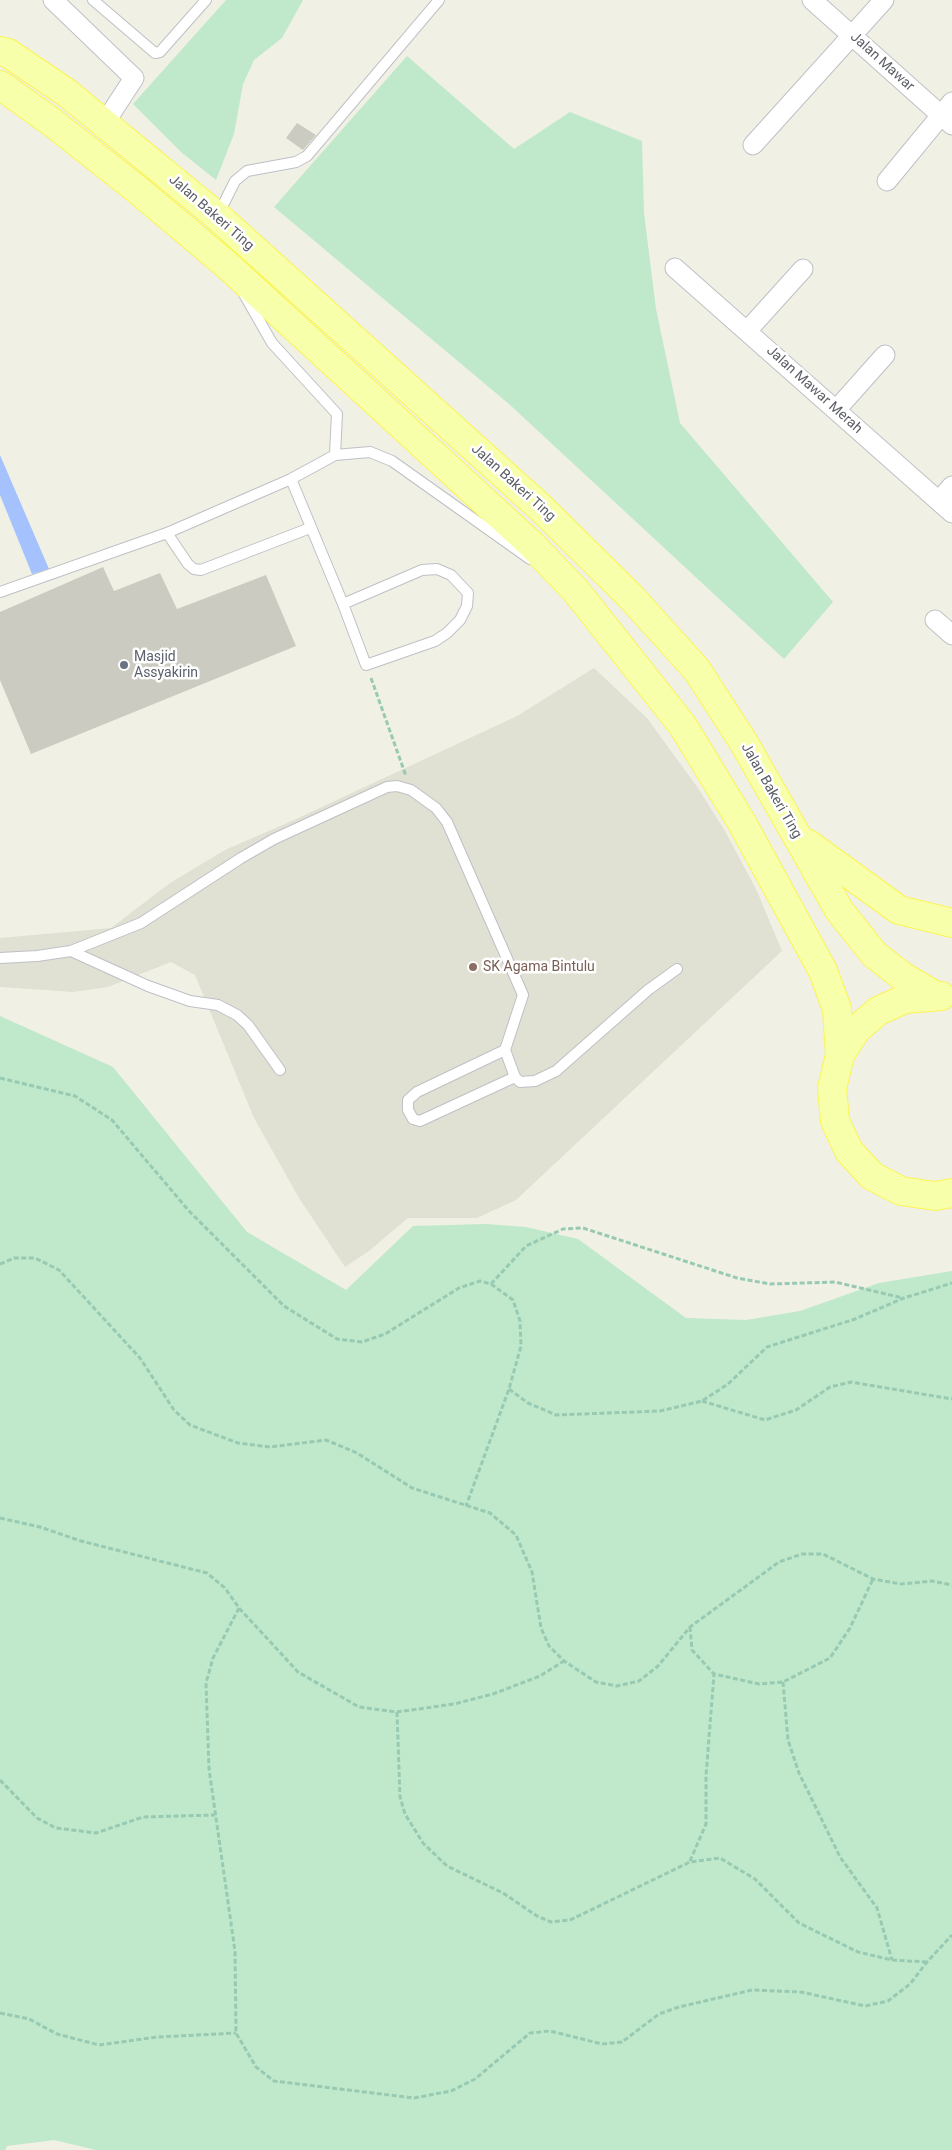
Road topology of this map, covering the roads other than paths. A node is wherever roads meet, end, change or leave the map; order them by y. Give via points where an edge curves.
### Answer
1 (53, 0) edge
2 (93, 0) edge
3 (206, 0) edge
4 (439, 0) edge
5 (812, 0) edge
6 (884, 0) edge
7 (851, 35) junction
8 (3, 51) edge
9 (0, 85) edge
10 (948, 114) edge
11 (104, 124) junction
12 (753, 146) dead end
13 (887, 181) dead end
14 (217, 216) junction
15 (227, 265) junction
16 (675, 268) dead end
17 (803, 269) dead end
18 (747, 331) junction
19 (885, 355) dead end
20 (836, 410) junction
21 (335, 455) junction
22 (291, 479) junction
23 (952, 486) edge
24 (945, 507) edge
25 (310, 528) junction
26 (167, 533) junction
27 (576, 591) junction
28 (0, 592) edge
29 (343, 604) junction
30 (935, 620) dead end
31 (952, 635) edge
32 (797, 836) junction
33 (952, 923) edge
34 (72, 951) junction
35 (0, 958) edge
36 (677, 969) dead end
37 (943, 997) edge
38 (505, 1050) junction
39 (840, 1055) junction
40 (280, 1070) dead end
41 (514, 1077) junction
42 (952, 1193) edge

1 - 11 street via 134,78
2 - 3 lane via 155,53 160,52
4 - 14 lane via 306,156 296,162 247,171 235,181
5 - 7 street, Jalan Mawar
6 - 7 street
7 - 10 street, Jalan Mawar
7 - 12 street
8 - 11 main road, Jalan Bakeri Ting via 66,93
9 - 15 main road, Jalan Bakeri Ting via 68,135
10 - 13 street
11 - 14 main road, Jalan Bakeri Ting
14 - 32 main road, Jalan Bakeri Ting via 541,508 631,597 697,670 744,743
15 - 21 lane via 272,343 337,414
15 - 27 main road, Jalan Bakeri Ting via 524,538
16 - 18 street, Jalan Mawar Merah
17 - 18 street
18 - 20 street, Jalan Mawar Merah
19 - 20 street
20 - 24 street, Jalan Mawar Merah
21 - 22 lane
21 - 27 lane via 370,452 392,461
22 - 25 lane
22 - 26 lane
23 - 24 street
25 - 26 lane via 201,570 188,564
25 - 29 lane
26 - 28 lane
27 - 39 main road, Jalan Bakeri Ting via 683,726 742,823 823,971 837,1008
29 - 29 lane via 422,570 438,569 451,575 468,593 467,606 460,620 447,634 366,665
30 - 31 street
32 - 33 main road via 899,910
32 - 37 main road, Jalan Bakeri Ting via 839,910 874,954 902,976
34 - 35 lane
34 - 38 lane via 141,923 274,839 387,787 397,786 411,790 436,808 447,822 523,995
34 - 40 lane via 148,986 190,1001 218,1005 237,1015 248,1025
36 - 41 lane via 648,990 556,1071 535,1081 520,1082
37 - 39 main road via 905,999 878,1011 856,1030
38 - 41 lane
38 - 41 lane via 417,1092 408,1100 408,1110 413,1119 420,1121
39 - 42 main road via 832,1088 835,1121 849,1152 872,1176 902,1191 935,1196

